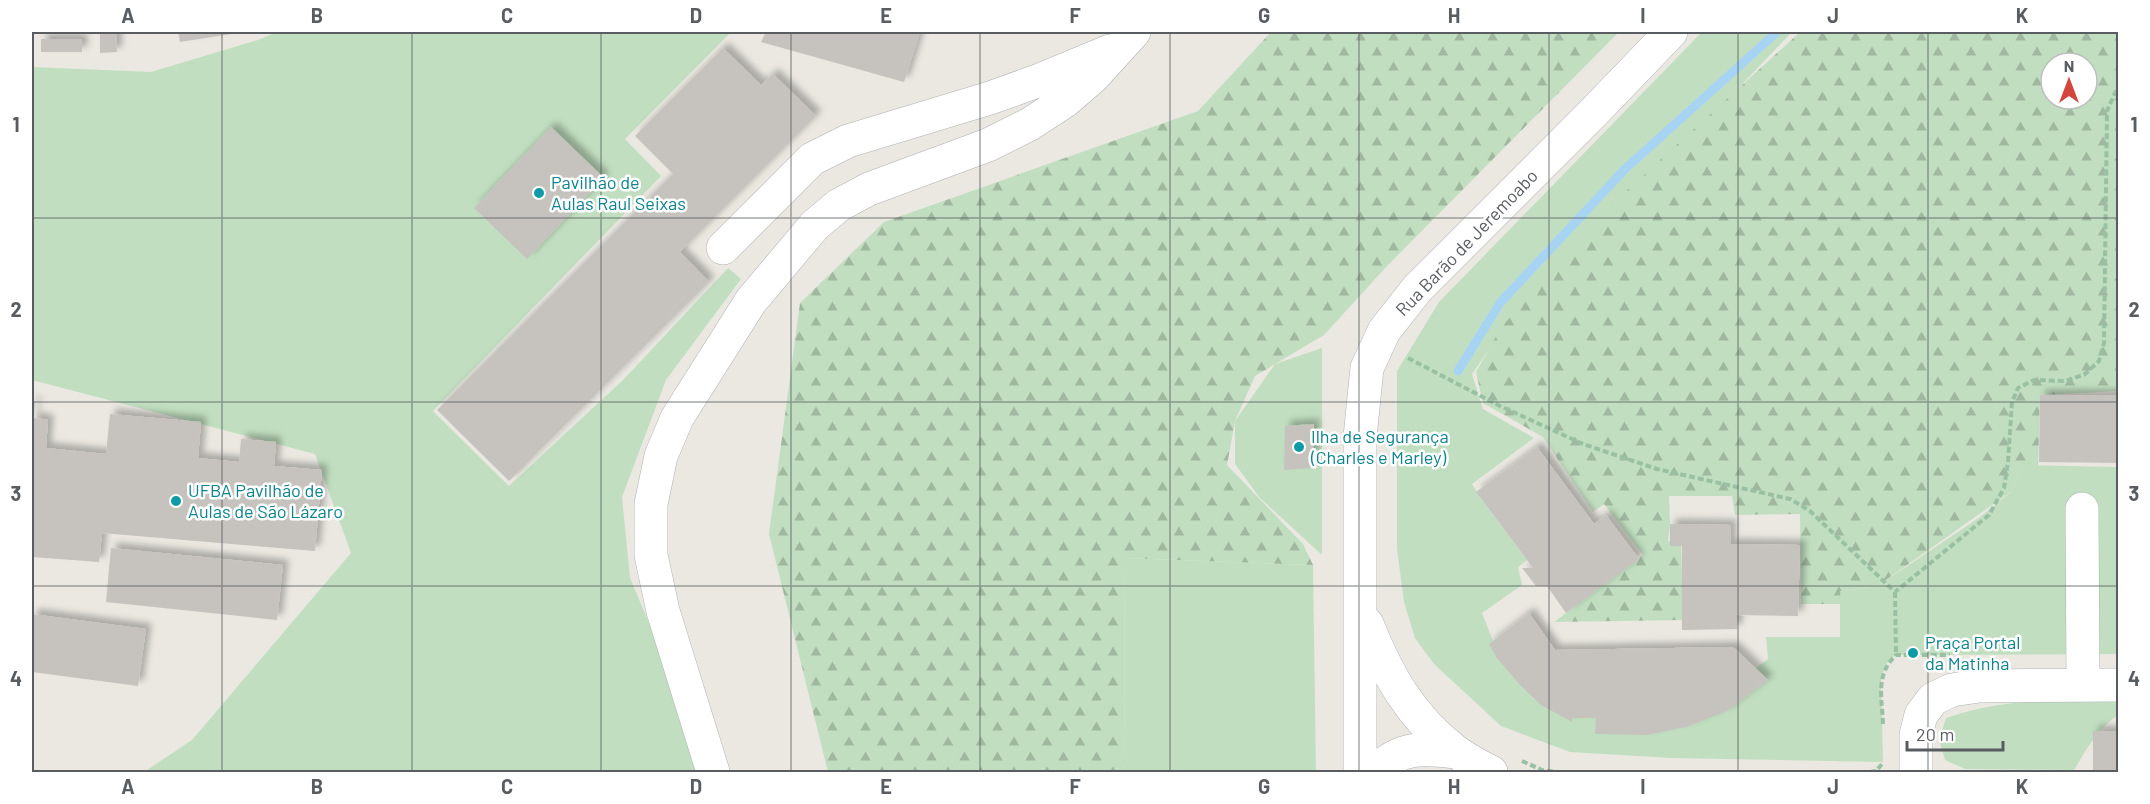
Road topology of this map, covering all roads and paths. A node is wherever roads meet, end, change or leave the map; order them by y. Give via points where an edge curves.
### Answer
1 (1671, 32) edge
2 (1129, 38) edge
3 (2118, 89) edge
4 (723, 248) dead end
5 (1398, 353) dead end
6 (2082, 509) dead end
7 (1895, 592) junction
8 (1362, 611) junction
9 (1896, 655) dead end
10 (2083, 685) junction
11 (2118, 685) edge
12 (1456, 752) junction
13 (1505, 766) edge
14 (713, 772) edge
15 (1360, 772) edge
16 (1375, 772) edge
17 (1558, 772) edge
18 (1916, 772) edge

1 - 8 street, Rua Barão de Jeremoabo via 1417,289 1384,331 1367,368 1362,417
2 - 4 street via 1041,80 827,151 812,159
2 - 14 street via 1094,77 1030,124 988,145 869,189 839,205 815,225 751,301 677,418 661,456 651,504 651,555 663,611
3 - 7 path via 2107,111 2104,342 2099,361 2075,378 2034,380 2018,388 2012,402 2004,488 1989,515
5 - 7 path via 1583,444 1657,469 1790,499 1810,511
6 - 10 street
7 - 9 path
8 - 12 street, Rua Barão de Jeremoabo via 1401,694 1422,722
8 - 15 street
10 - 11 street
10 - 18 street via 1979,686 1952,690 1933,699 1921,714 1916,735
12 - 13 street, Rua Barão de Jeremoabo
12 - 16 street via 1427,748 1403,752
13 - 17 path

